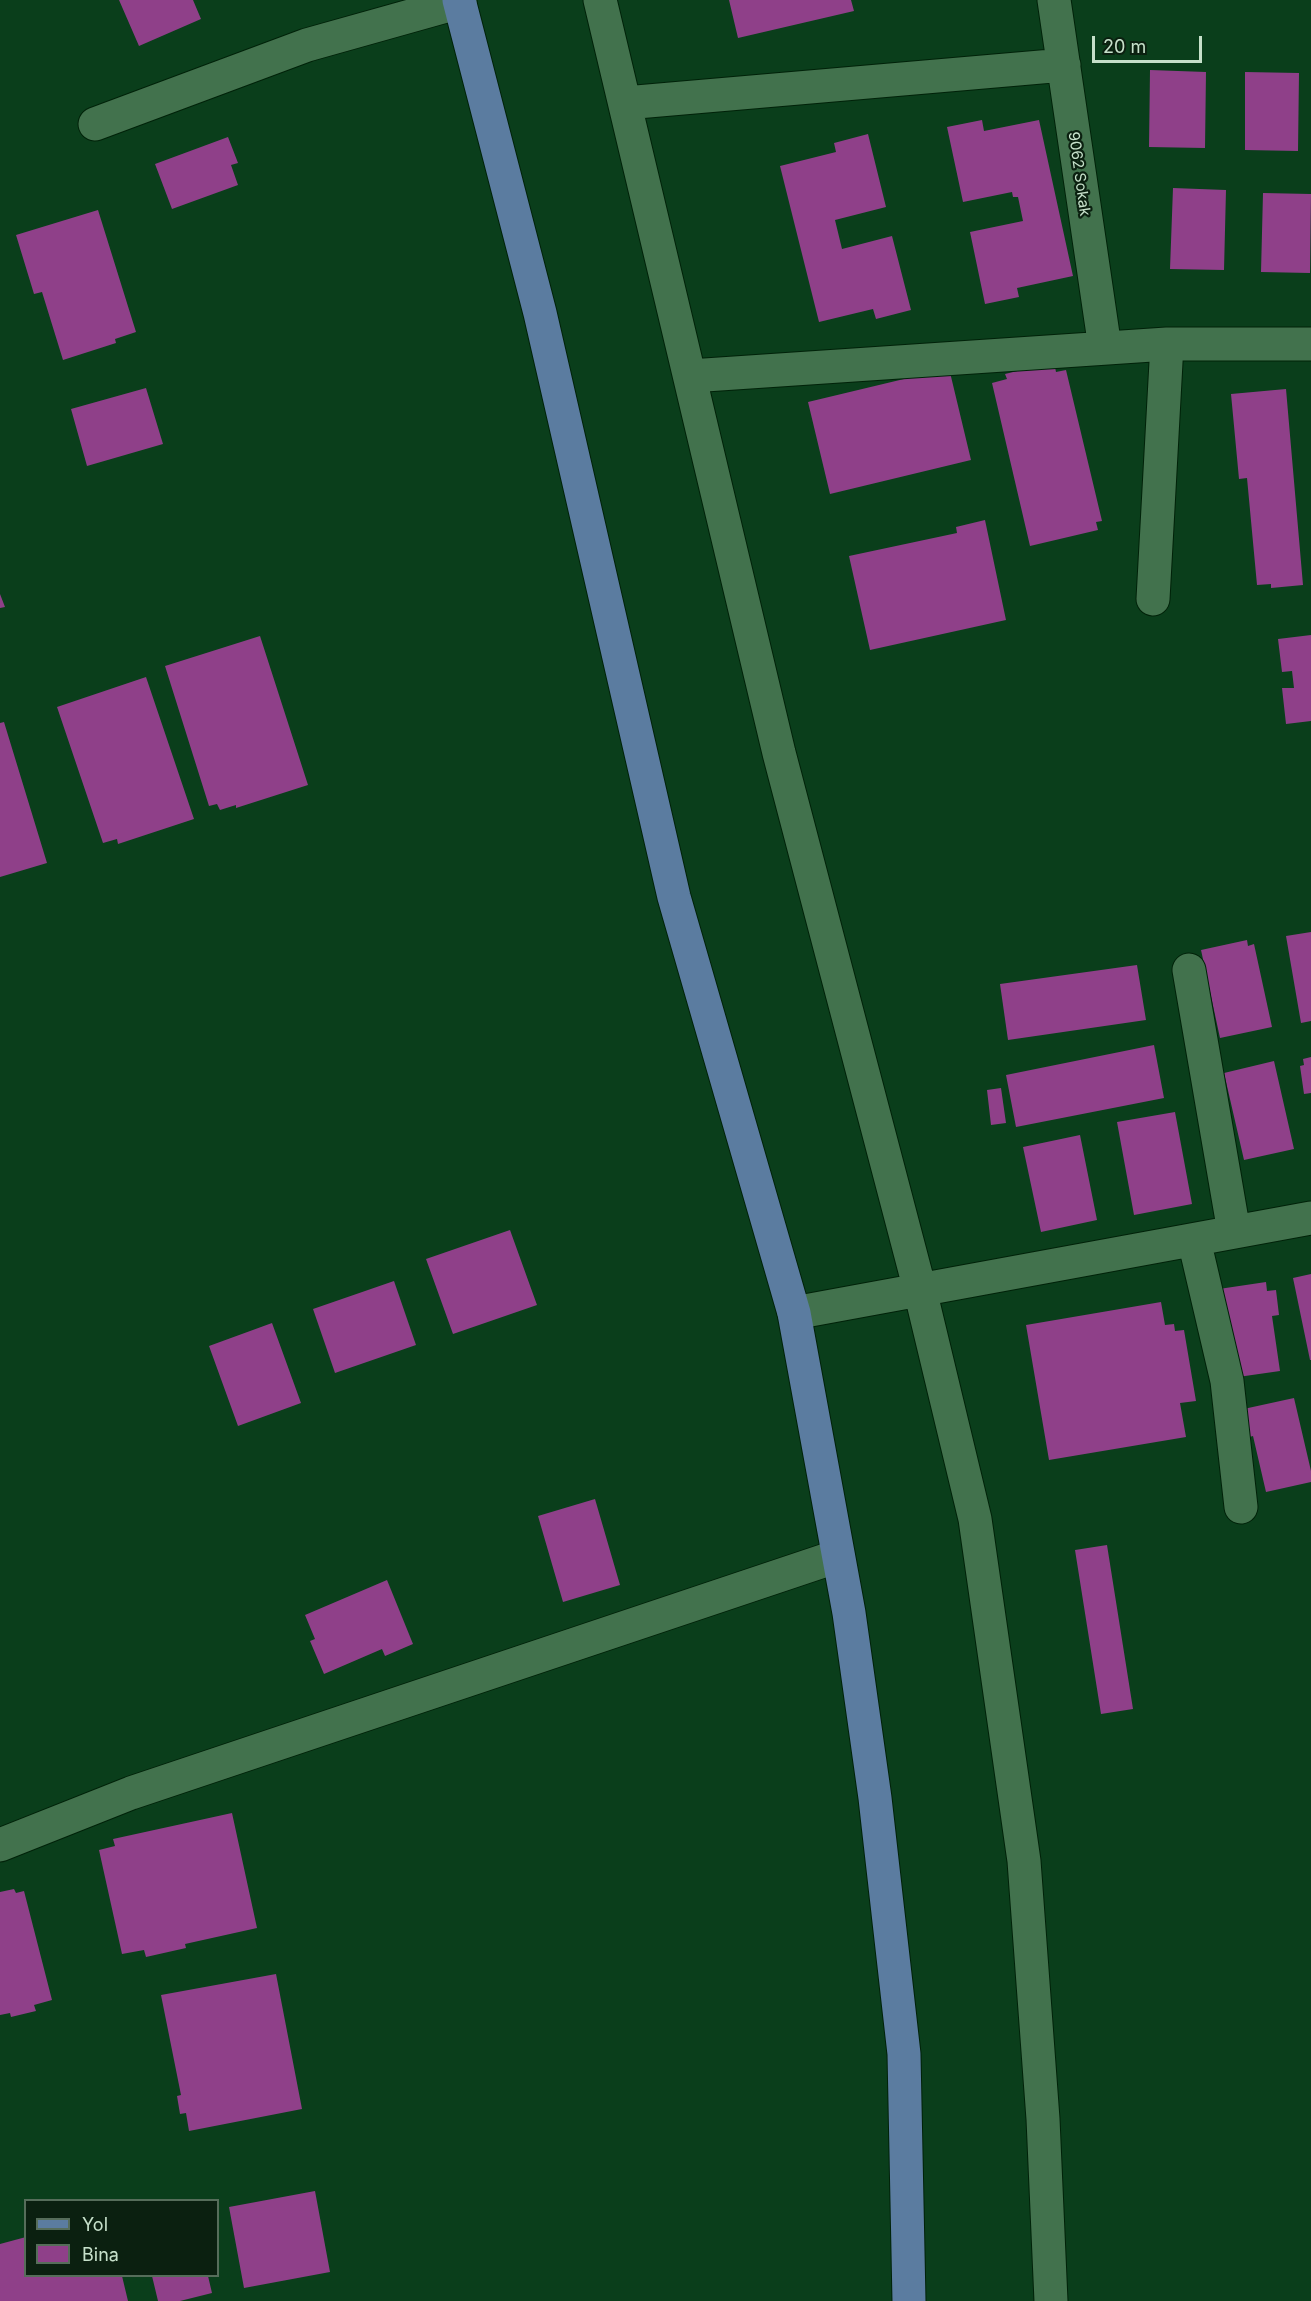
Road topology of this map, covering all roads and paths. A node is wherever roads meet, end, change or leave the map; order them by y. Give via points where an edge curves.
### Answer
1 (600, 0) edge
2 (1054, 0) edge
3 (459, 1) edge
4 (1064, 66) junction
5 (625, 103) junction
6 (95, 124) dead end
7 (1167, 344) junction
8 (1311, 344) edge
9 (1105, 348) junction
10 (690, 376) junction
11 (1153, 599) dead end
12 (1189, 970) dead end
13 (1311, 1218) edge
14 (1234, 1232) junction
15 (1194, 1240) junction
16 (920, 1290) junction
17 (794, 1313) junction
18 (1241, 1507) dead end
19 (838, 1556) junction
20 (0, 1845) edge
21 (909, 2301) edge
22 (1051, 2301) edge

1 - 5 street
2 - 4 street, 9062 Sokak
3 - 6 street via 307,45
3 - 17 main road via 540,313 674,897
4 - 5 street
4 - 9 street, 9062 Sokak
5 - 10 street
7 - 8 street
7 - 9 street
7 - 11 street
9 - 10 street
10 - 16 street via 779,753
12 - 14 street
13 - 14 street
14 - 15 street
15 - 16 street
15 - 18 street via 1227,1381
16 - 17 street
16 - 22 street via 975,1519 1024,1861 1043,2119
17 - 19 main road
19 - 20 street via 131,1792
19 - 21 main road via 875,1798 904,2054

